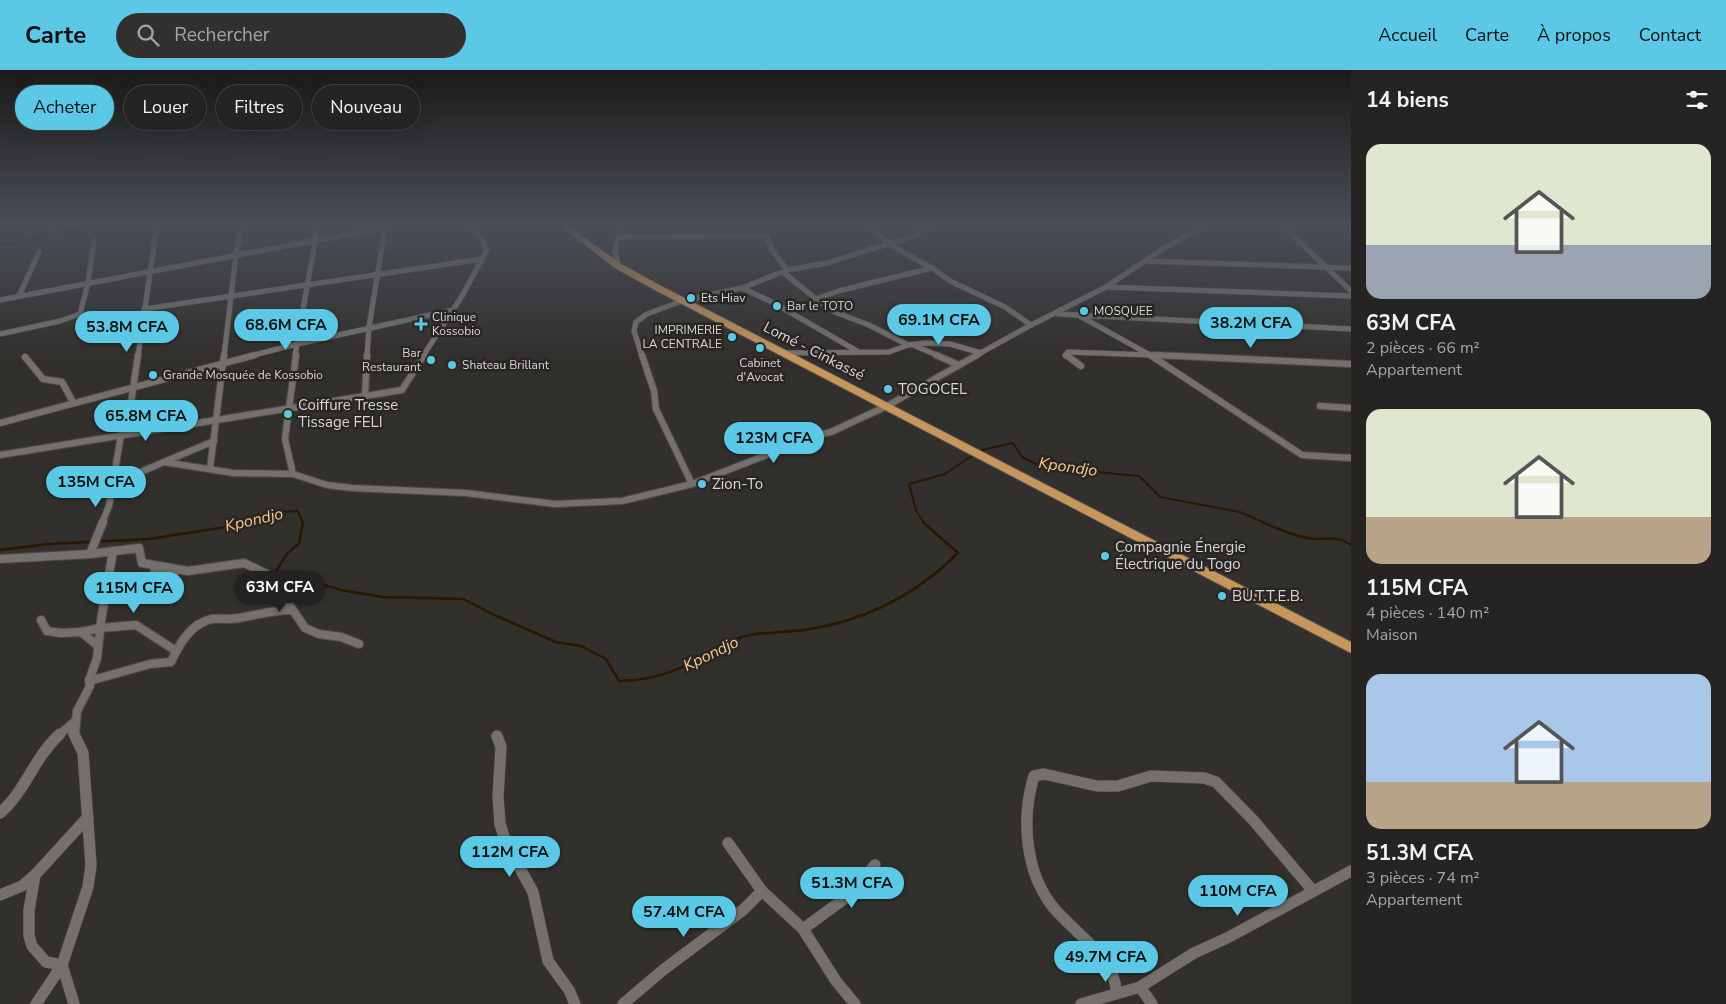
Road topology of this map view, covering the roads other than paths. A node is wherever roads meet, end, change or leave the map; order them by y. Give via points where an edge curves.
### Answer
1 (31, 269) edge
2 (90, 269) edge
3 (159, 269) edge
4 (235, 269) edge
5 (311, 269) edge
6 (378, 269) edge
7 (415, 269) edge
8 (477, 269) edge
9 (623, 269) edge
10 (798, 269) edge
11 (930, 269) edge
12 (933, 269) edge
13 (1134, 269) edge
14 (1327, 269) edge
15 (152, 270) junction
16 (785, 271) junction
17 (377, 274) junction
18 (88, 283) junction
19 (308, 284) junction
20 (1106, 287) junction
21 (742, 288) junction
22 (1351, 291) edge
23 (19, 296) junction
24 (232, 296) junction
25 (1351, 296) edge
26 (0, 300) edge
27 (816, 300) junction
28 (682, 301) junction
29 (144, 310) junction
30 (453, 310) junction
31 (1056, 314) junction
32 (1077, 314) junction
33 (1031, 325) junction
34 (369, 327) junction
35 (1351, 329) edge
36 (0, 334) edge
37 (298, 344) junction
38 (910, 345) junction
39 (859, 352) junction
40 (786, 353) junction
41 (980, 353) junction
42 (1150, 355) junction
43 (24, 357) dead end
44 (224, 363) junction
45 (1351, 364) edge
46 (959, 365) junction
47 (1081, 366) dead end
48 (133, 387) junction
49 (365, 396) junction
50 (73, 402) junction
51 (887, 406) junction
52 (1320, 406) dead end
53 (1351, 408) edge
54 (289, 410) junction
55 (217, 420) junction
56 (0, 423) edge
57 (121, 435) junction
58 (214, 441) junction
59 (0, 455) edge
60 (1351, 458) edge
61 (164, 462) junction
62 (210, 469) junction
63 (293, 474) junction
64 (113, 484) junction
65 (692, 484) junction
66 (113, 551) junction
67 (91, 552) junction
68 (0, 559) edge
69 (292, 610) junction
70 (41, 620) dead end
71 (100, 628) junction
72 (81, 632) junction
73 (359, 644) dead end
74 (98, 646) junction
75 (1351, 648) edge
76 (176, 651) junction
77 (89, 681) junction
78 (74, 722) junction
79 (496, 736) dead end
80 (0, 813) edge
81 (88, 817) junction
82 (728, 843) dead end
83 (875, 865) dead end
84 (1351, 871) edge
85 (35, 876) junction
86 (762, 891) junction
87 (1313, 891) junction
88 (0, 895) edge
89 (803, 929) junction
90 (62, 965) junction
91 (1140, 987) junction
92 (1116, 994) junction
93 (36, 1004) edge
94 (74, 1004) edge
95 (575, 1004) edge
96 (623, 1004) edge
97 (855, 1004) edge
98 (1081, 1004) edge
99 (1152, 1004) edge

1 - 23 street
2 - 18 street
3 - 15 street
4 - 24 street
5 - 19 street
6 - 17 street
7 - 17 street
8 - 30 street
9 - 28 highway, Lomé - Cinkassé
10 - 16 street
11 - 27 street via 838,291
12 - 33 street via 950,281 1005,307
13 - 20 street
14 - 22 street
15 - 18 street
15 - 29 street
16 - 21 street
16 - 27 street
17 - 19 street
17 - 34 street
18 - 23 street
18 - 36 street via 80,314
19 - 24 street
19 - 37 street
20 - 25 street
20 - 31 street
21 - 28 street
21 - 39 street
23 - 26 street
24 - 29 street
24 - 44 street
27 - 38 street via 835,312
28 - 40 highway, Lomé - Cinkassé
28 - 65 street via 646,314 636,322 634,331 654,391 656,409
29 - 48 street
30 - 34 street
30 - 49 street via 402,390
31 - 32 street
31 - 33 street
32 - 35 street
32 - 42 street
33 - 41 street
34 - 37 street
34 - 49 street
37 - 44 street
37 - 54 street
38 - 39 street via 889,352
38 - 41 street via 950,344
38 - 46 street
39 - 40 street
40 - 51 highway, Lomé - Cinkassé
41 - 46 street
42 - 45 street
42 - 47 street via 1068,352 1065,356
42 - 60 street via 1302,455
43 - 50 street via 43,378 62,382
44 - 48 street
44 - 55 street
46 - 51 street
48 - 50 street
48 - 57 street via 130,410
49 - 54 street
50 - 56 street
51 - 65 street via 831,432
51 - 75 highway, Lomé - Cinkassé
52 - 53 street
54 - 55 street
54 - 63 street via 285,439
55 - 57 street
55 - 58 street
57 - 59 street
57 - 64 street
58 - 61 street
58 - 62 street
61 - 62 street
61 - 64 street
62 - 63 street via 233,473
63 - 65 street via 327,485 352,488 466,493 555,504 622,501
64 - 67 street via 109,506
66 - 67 street
66 - 69 street via 139,548 142,563 154,566 156,576 244,562 267,574 270,585 282,594
66 - 71 street
67 - 68 street
69 - 73 street via 306,628
69 - 76 street via 207,620 195,626
70 - 72 street via 47,631
71 - 72 street
71 - 74 street
71 - 76 street via 136,625
72 - 74 street
74 - 77 street
76 - 77 street via 171,662 150,664
77 - 78 street via 90,686
78 - 80 street via 38,758 20,791
78 - 81 street via 74,733 83,753
79 - 95 street via 501,747 500,824 506,843 532,892 548,961
81 - 85 street
81 - 90 street via 88,887
82 - 86 street
83 - 89 street via 848,896
84 - 87 street
85 - 88 street via 22,886
85 - 90 street via 29,910 32,945 46,962
86 - 89 street
86 - 96 street via 743,910
87 - 91 street via 1194,953
87 - 92 street via 1216,782 1204,778 1151,776 1118,786 1097,786 1061,776 1034,776 1027,807 1034,870 1054,907 1111,970
89 - 97 street
90 - 93 street
90 - 94 street
91 - 92 street
91 - 99 street
92 - 98 street

